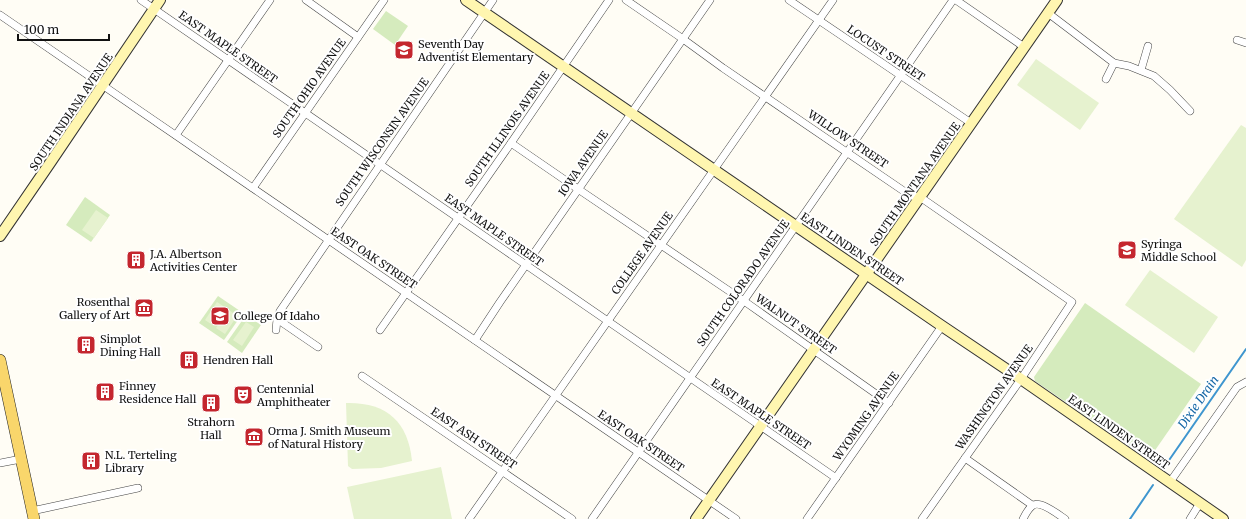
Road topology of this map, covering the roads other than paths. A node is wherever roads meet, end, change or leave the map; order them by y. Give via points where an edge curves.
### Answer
1 (141, 0) edge
2 (160, 0) edge
3 (270, 0) edge
4 (306, 0) edge
5 (384, 0) edge
6 (466, 0) edge
7 (493, 0) edge
8 (609, 0) edge
9 (626, 0) edge
10 (710, 0) edge
11 (789, 0) edge
12 (833, 0) edge
13 (954, 0) edge
14 (1057, 0) edge
15 (154, 9) junction
16 (484, 12) junction
17 (1048, 13) junction
18 (0, 14) edge
19 (819, 20) junction
20 (358, 37) junction
21 (684, 39) junction
22 (1237, 40) dead end
23 (1246, 43) edge
24 (1148, 46) dead end
25 (1024, 47) junction
26 (229, 61) junction
27 (1114, 63) junction
28 (564, 67) junction
29 (1141, 70) junction
30 (901, 76) junction
31 (1106, 79) dead end
32 (103, 85) junction
33 (766, 96) junction
34 (1190, 111) dead end
35 (305, 113) junction
36 (631, 113) junction
37 (971, 123) junction
38 (176, 135) junction
39 (511, 143) junction
40 (848, 152) junction
41 (380, 165) junction
42 (714, 170) junction
43 (253, 188) junction
44 (578, 189) junction
45 (920, 197) junction
46 (458, 219) junction
47 (796, 226) junction
48 (0, 236) edge
49 (329, 240) junction
50 (661, 245) junction
51 (526, 265) junction
52 (867, 274) junction
53 (1058, 292) joint
54 (406, 293) junction
55 (744, 301) junction
56 (277, 319) junction
57 (608, 322) junction
58 (942, 326) junction
59 (276, 330) dead end
60 (380, 330) dead end
61 (475, 340) junction
62 (318, 347) dead end
63 (814, 350) junction
64 (0, 360) edge
65 (362, 376) dead end
66 (690, 378) junction
67 (1021, 379) junction
68 (1246, 382) edge
69 (556, 396) junction
70 (889, 402) junction
71 (761, 427) junction
72 (638, 452) junction
73 (965, 458) junction
74 (21, 459) junction
75 (0, 463) edge
76 (502, 471) junction
77 (836, 478) junction
78 (1170, 482) junction
79 (138, 488) dead end
80 (709, 501) junction
81 (1034, 504) junction
82 (1200, 504) junction
83 (33, 515) edge
84 (469, 519) edge
85 (572, 519) edge
86 (592, 519) edge
87 (696, 519) edge
88 (736, 519) edge
89 (807, 519) edge
90 (922, 519) edge
91 (1023, 519) edge
92 (1065, 519) edge
93 (1190, 519) edge
94 (1223, 519) edge

1 - 15 street, EAST MAPLE STREET
2 - 15 main road, SOUTH INDIANA AVENUE
3 - 26 street
4 - 20 street
5 - 20 street, SOUTH OHIO AVENUE
6 - 16 main road, EAST LINDEN STREET
7 - 16 street, SOUTH WISCONSIN AVENUE
8 - 28 street, SOUTH ILLINOIS AVENUE
9 - 21 street, WILLOW STREET
10 - 21 street, IOWA AVENUE
11 - 19 street, LOCUST STREET
12 - 19 street, COLLEGE AVENUE
13 - 25 street
13 - 30 street, SOUTH COLORADO AVENUE
14 - 17 main road, SOUTH MONTANA AVENUE
15 - 26 street, EAST MAPLE STREET
15 - 32 main road, SOUTH INDIANA AVENUE
16 - 28 main road, EAST LINDEN STREET
16 - 41 street, SOUTH WISCONSIN AVENUE
17 - 25 main road, SOUTH MONTANA AVENUE
17 - 27 street
18 - 32 street, EAST OAK STREET
19 - 30 street, LOCUST STREET
19 - 33 street, COLLEGE AVENUE
20 - 35 street, SOUTH OHIO AVENUE
21 - 33 street, WILLOW STREET
21 - 36 street, IOWA AVENUE
22 - 23 street
24 - 29 street
25 - 37 main road, SOUTH MONTANA AVENUE
26 - 35 street, EAST MAPLE STREET
26 - 38 street
27 - 29 street
27 - 31 street
28 - 36 main road, EAST LINDEN STREET
28 - 39 street, SOUTH ILLINOIS AVENUE
29 - 34 street via 1154,76
30 - 37 street, LOCUST STREET
30 - 40 street, SOUTH COLORADO AVENUE
32 - 38 street, EAST OAK STREET
32 - 48 main road, SOUTH INDIANA AVENUE
33 - 40 street, WILLOW STREET
33 - 42 street, COLLEGE AVENUE
35 - 41 street, EAST MAPLE STREET
35 - 43 street, SOUTH OHIO AVENUE
36 - 42 main road, EAST LINDEN STREET
36 - 44 street, IOWA AVENUE
37 - 45 main road, SOUTH MONTANA AVENUE
38 - 43 street, EAST OAK STREET
39 - 44 street, WALNUT STREET
39 - 46 street, SOUTH ILLINOIS AVENUE
40 - 45 street, WILLOW STREET via 911,196
40 - 47 street, SOUTH COLORADO AVENUE
41 - 46 street, EAST MAPLE STREET
41 - 49 street, SOUTH WISCONSIN AVENUE
42 - 47 main road, EAST LINDEN STREET
42 - 50 street, COLLEGE AVENUE
43 - 49 street, EAST OAK STREET
44 - 50 street, WALNUT STREET
44 - 51 street, IOWA AVENUE
45 - 52 main road, SOUTH MONTANA AVENUE
45 - 53 street, WILLOW STREET
46 - 51 street, EAST MAPLE STREET
46 - 54 street, SOUTH ILLINOIS AVENUE
47 - 52 main road, EAST LINDEN STREET
47 - 55 street, SOUTH COLORADO AVENUE
49 - 54 street, EAST OAK STREET
49 - 56 street, SOUTH WISCONSIN AVENUE
50 - 55 street, WALNUT STREET
50 - 57 street, COLLEGE AVENUE
51 - 57 street, EAST MAPLE STREET
51 - 61 street, IOWA AVENUE
52 - 58 main road, EAST LINDEN STREET
52 - 63 main road, SOUTH MONTANA AVENUE
53 - 67 street, WASHINGTON AVENUE via 1072,302
54 - 60 street, SOUTH ILLINOIS AVENUE
54 - 61 street, EAST OAK STREET
55 - 63 street, WALNUT STREET
55 - 66 street, SOUTH COLORADO AVENUE
56 - 59 street
56 - 62 street
57 - 66 street, EAST MAPLE STREET
57 - 69 street, COLLEGE AVENUE
58 - 67 main road, EAST LINDEN STREET
58 - 70 street, WYOMING AVENUE
61 - 69 street, EAST OAK STREET
63 - 70 street, WALNUT STREET
63 - 71 main road, SOUTH MONTANA AVENUE
64 - 74 main road
65 - 76 street, EAST ASH STREET
66 - 71 street, EAST MAPLE STREET
66 - 72 street, SOUTH COLORADO AVENUE
67 - 73 street, WASHINGTON AVENUE
67 - 78 main road, EAST LINDEN STREET
68 - 78 street via 1237,387
69 - 72 street, EAST OAK STREET
69 - 76 street, COLLEGE AVENUE
70 - 77 street, WYOMING AVENUE
71 - 77 street, EAST MAPLE STREET
71 - 80 main road, SOUTH MONTANA AVENUE
72 - 80 street, EAST OAK STREET
72 - 86 street, SOUTH COLORADO AVENUE
73 - 81 street
73 - 90 street, WASHINGTON AVENUE
74 - 75 street
74 - 83 main road
76 - 84 street, COLLEGE AVENUE
76 - 85 street, EAST ASH STREET
77 - 89 street, WYOMING AVENUE
78 - 82 main road, EAST LINDEN STREET
79 - 83 street
80 - 87 main road, SOUTH MONTANA AVENUE
80 - 88 street, EAST OAK STREET
81 - 91 street
81 - 92 street via 1043,505
82 - 93 street
82 - 94 main road, EAST LINDEN STREET

